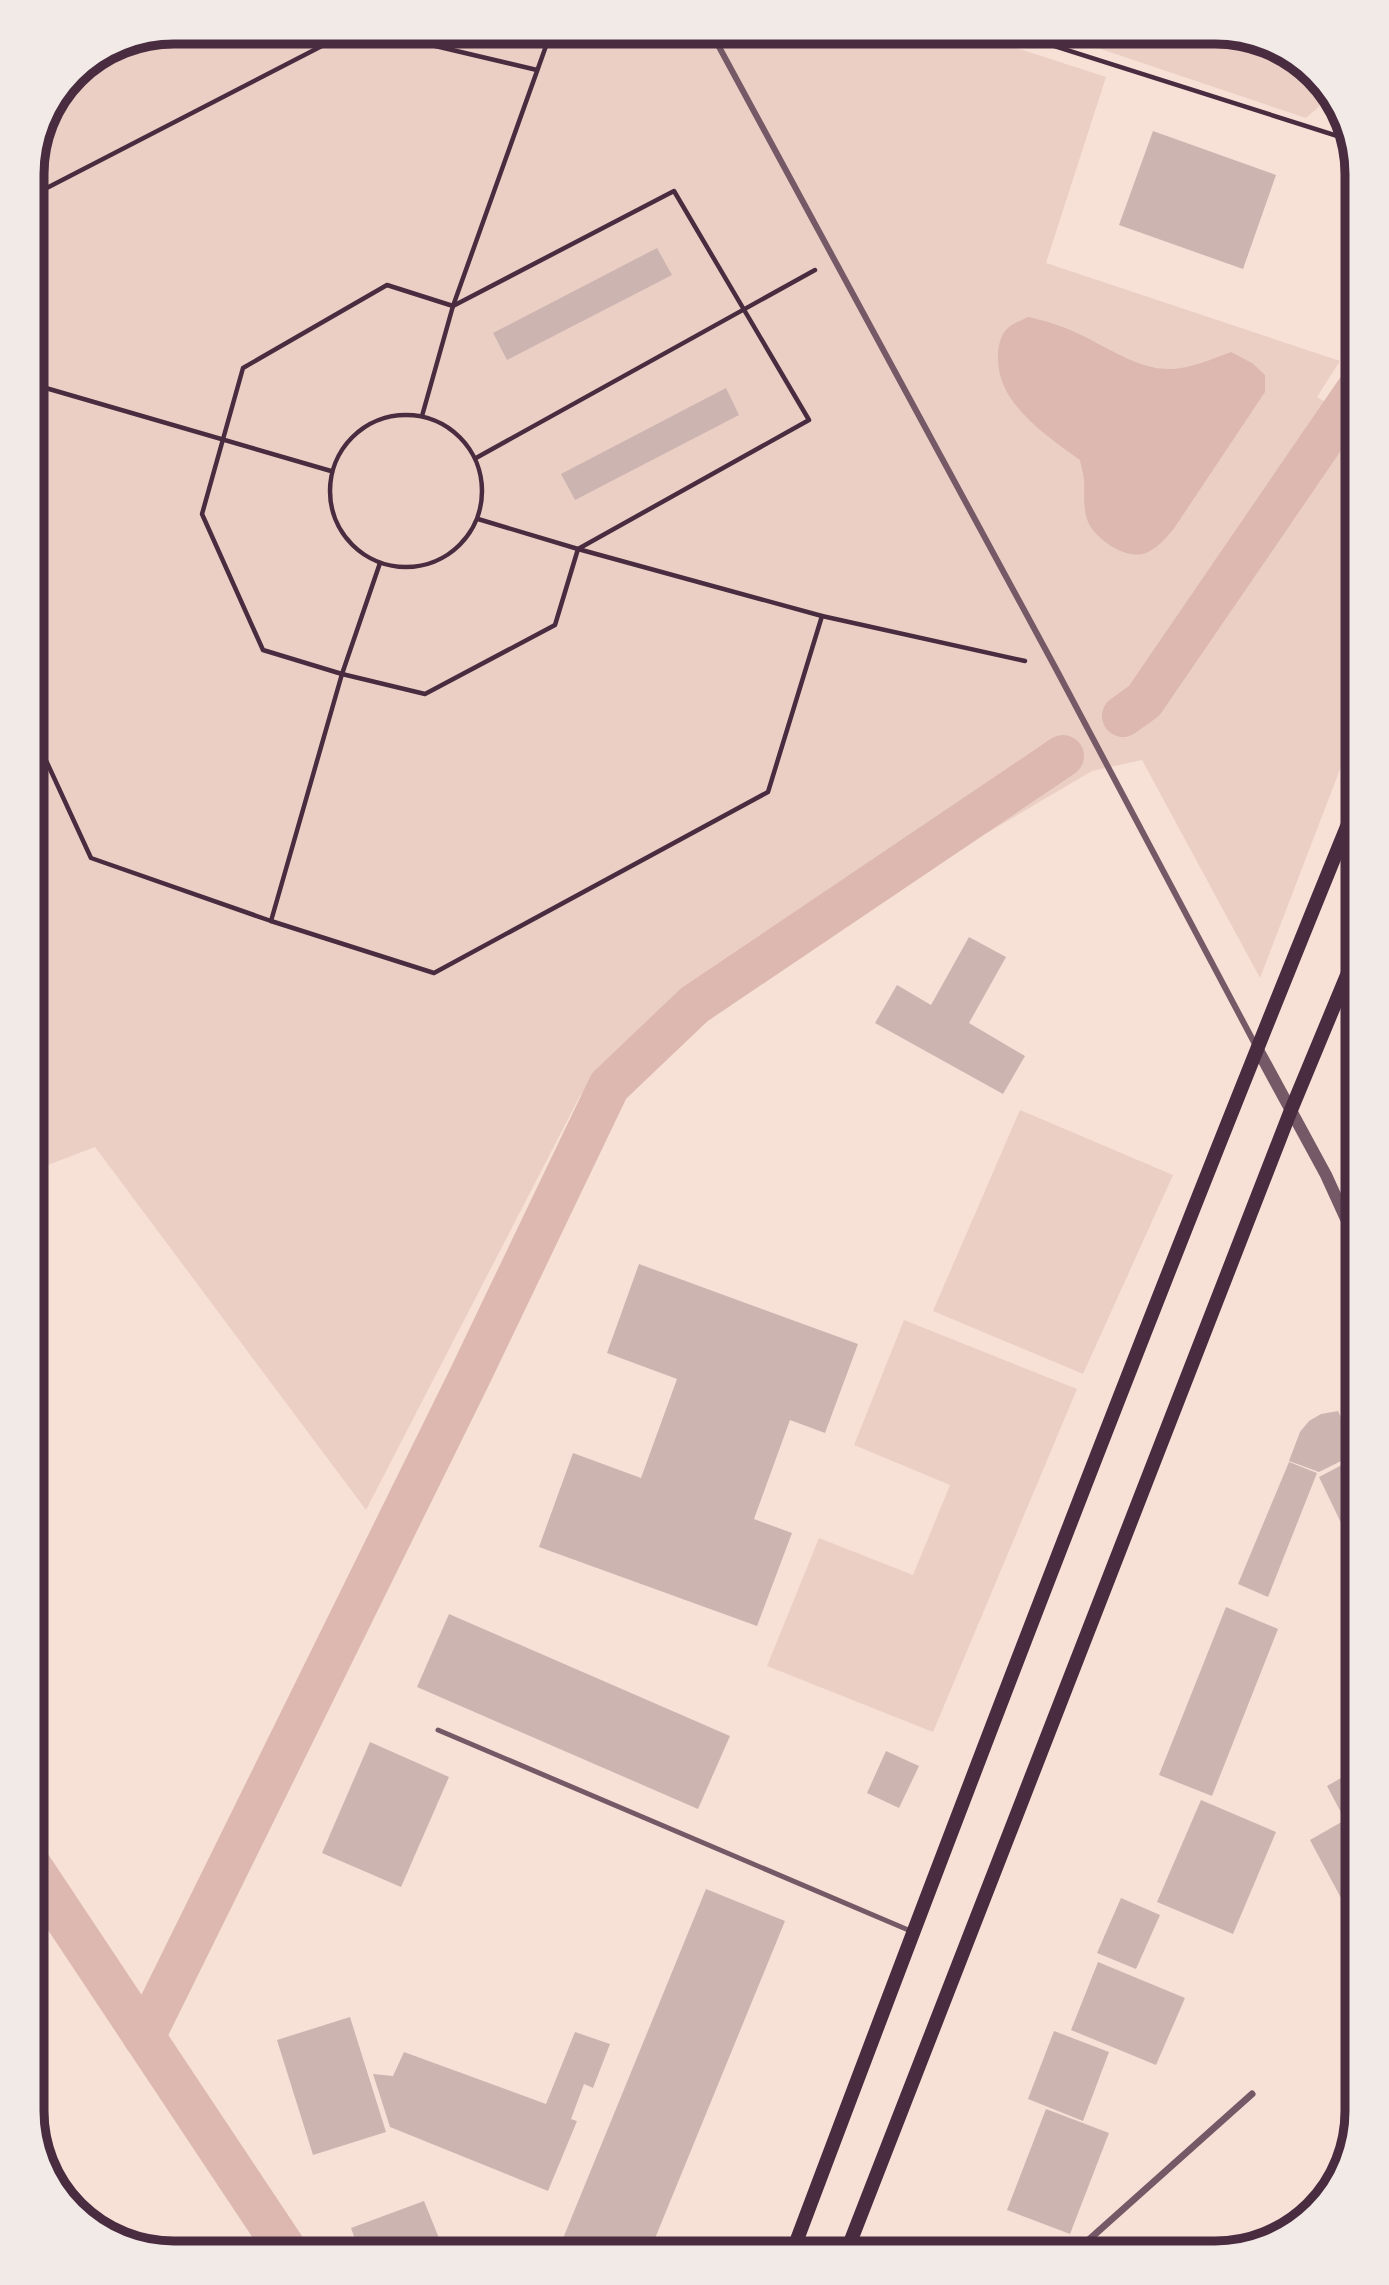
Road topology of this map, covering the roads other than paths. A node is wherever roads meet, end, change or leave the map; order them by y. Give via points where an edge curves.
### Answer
1 (718, 44) edge
2 (1345, 832) edge
3 (1345, 980) edge
4 (1257, 1048) junction
5 (1291, 1110) junction
6 (1345, 1217) edge
7 (438, 1730) dead end
8 (913, 1932) junction
9 (1252, 2094) dead end
10 (797, 2241) edge
11 (851, 2241) edge
12 (1087, 2241) edge

1 - 4 street
2 - 4 main road
3 - 5 main road
4 - 5 street
4 - 8 main road
5 - 6 street
5 - 11 main road
7 - 8 lane
8 - 10 main road
9 - 12 street

